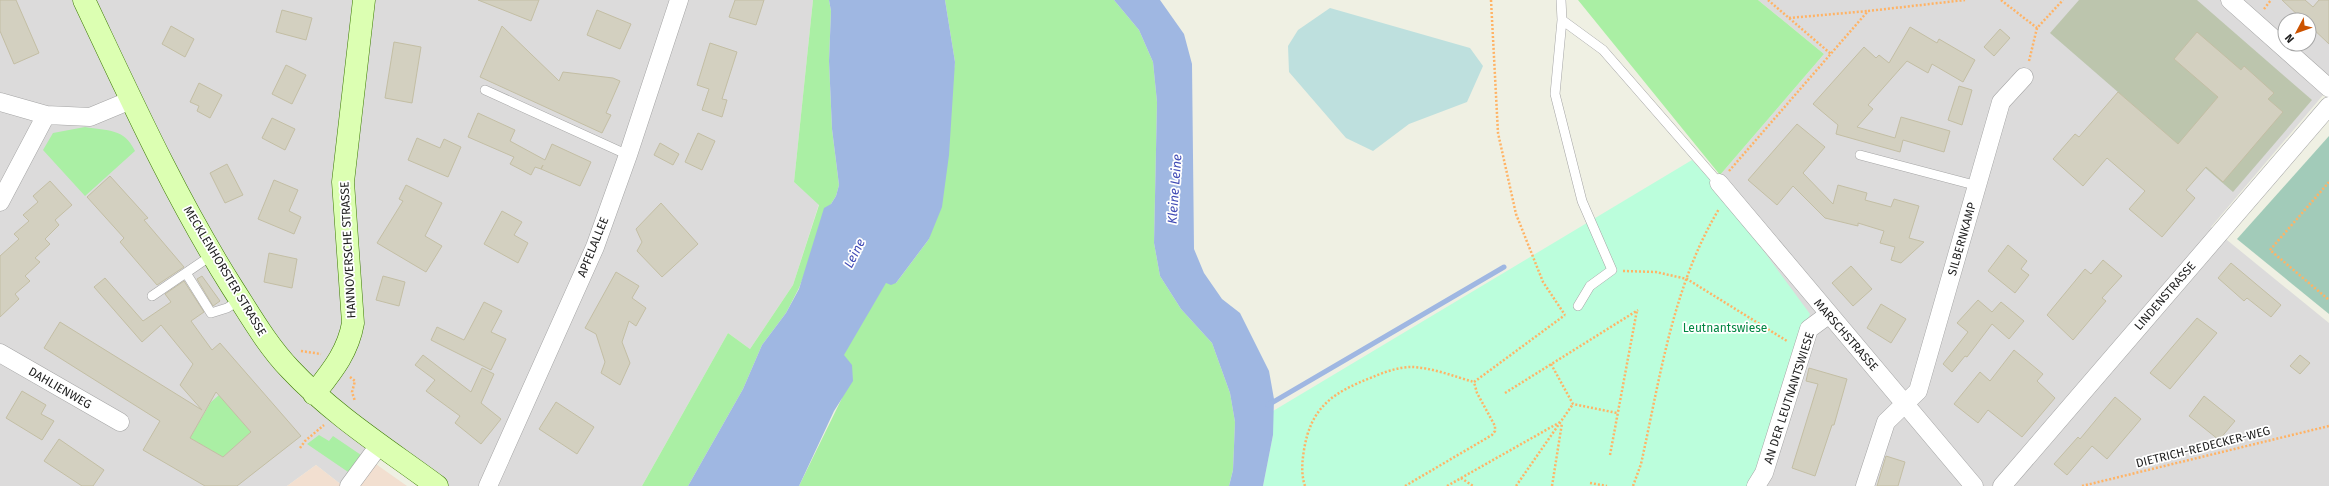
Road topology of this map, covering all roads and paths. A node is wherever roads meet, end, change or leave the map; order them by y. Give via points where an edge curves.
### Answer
1 (84, 0) edge
2 (364, 0) edge
3 (679, 0) edge
4 (1491, 0) edge
5 (1561, 0) edge
6 (1768, 0) edge
7 (1965, 0) edge
8 (2001, 0) edge
9 (2063, 0) edge
10 (2230, 0) edge
11 (1868, 11) junction
12 (1789, 18) junction
13 (1562, 20) junction
14 (2037, 28) junction
15 (1831, 54) junction
16 (2024, 77) joint
17 (2329, 88) edge
18 (485, 90) dead end
19 (131, 100) junction
20 (0, 102) edge
21 (2329, 106) edge
22 (46, 115) junction
23 (628, 155) junction
24 (1860, 155) dead end
25 (2329, 182) edge
26 (1978, 186) junction
27 (1723, 189) junction
28 (0, 202) edge
29 (212, 255) junction
30 (1612, 270) junction
31 (186, 273) junction
32 (1687, 279) junction
33 (152, 296) dead end
34 (240, 300) junction
35 (2329, 300) edge
36 (1578, 306) joint
37 (1565, 315) junction
38 (1828, 315) junction
39 (1802, 351) junction
40 (0, 353) edge
41 (1551, 364) junction
42 (1474, 382) junction
43 (1505, 393) dead end
44 (314, 394) junction
45 (1573, 404) junction
46 (1906, 404) junction
47 (1617, 413) junction
48 (1562, 421) junction
49 (120, 422) dead end
50 (325, 424) dead end
51 (2329, 426) edge
52 (380, 444) junction
53 (300, 448) dead end
54 (1610, 455) dead end
55 (1462, 478) junction
56 (433, 483) edge
57 (1590, 483) dead end
58 (349, 486) edge
59 (488, 486) edge
60 (1305, 486) edge
61 (1405, 486) edge
62 (1447, 486) edge
63 (1473, 486) edge
64 (1516, 486) edge
65 (1552, 486) edge
66 (1607, 486) edge
67 (1634, 486) edge
68 (1756, 486) edge
69 (1865, 486) edge
70 (1974, 486) edge
71 (2002, 486) edge
72 (2082, 486) edge

1 - 19 main road, MECKLENHORSTER STRASSE
2 - 44 main road, HANNOVERSCHE STRASSE via 343,182 353,322 342,357
3 - 23 street, APFELALLEE
4 - 37 path via 1498,133 1516,214 1543,282
5 - 13 lane
6 - 12 path
7 - 11 path
8 - 14 path
9 - 14 path
10 - 17 street
11 - 12 path
11 - 15 path
12 - 15 path
13 - 27 lane via 1603,50
13 - 30 lane via 1555,94 1582,201
14 - 16 path
15 - 27 path
16 - 26 street, SILBERNKAMP via 2001,102
18 - 23 lane
19 - 22 street via 90,116
19 - 29 main road, MECKLENHORSTER STRASSE via 174,188
20 - 22 street
21 - 71 street, LINDENSTRASSE
22 - 28 street
23 - 59 street, APFELALLEE via 595,247
24 - 26 lane
25 - 35 path via 2270,250
26 - 46 street, SILBERNKAMP via 1918,391
27 - 32 path
27 - 38 street, MARSCHSTRASSE
29 - 31 lane
29 - 34 main road, MECKLENHORSTER STRASSE
30 - 32 path via 1656,272
30 - 36 lane via 1590,286
31 - 33 lane
31 - 34 lane via 211,313
32 - 39 path
32 - 67 path via 1671,326
34 - 44 main road, MECKLENHORSTER STRASSE via 266,339
36 - 37 path
37 - 42 path
38 - 39 street, AN DER LEUTNANTSWIESE via 1809,329
38 - 46 street, MARSCHSTRASSE
39 - 68 street, AN DER LEUTNANTSWIESE via 1764,473
40 - 49 street, DAHLIENWEG
41 - 43 path
41 - 45 path
41 - 47 path via 1638,310
42 - 60 path via 1411,367 1385,372 1337,395 1324,404 1307,430 1302,470
42 - 61 path via 1496,431
44 - 52 main road, MECKLENHORSTER STRASSE
45 - 47 path
45 - 48 path
46 - 69 street, SILBERNKAMP via 1886,422
46 - 70 street, MARSCHSTRASSE
47 - 54 path
48 - 55 path
48 - 64 path
48 - 65 path
50 - 53 path
51 - 72 path, DIETRICH-REDECKER-WEG
52 - 56 main road, MECKLENHORSTER STRASSE
52 - 58 street
55 - 62 path
55 - 63 path
57 - 66 path

